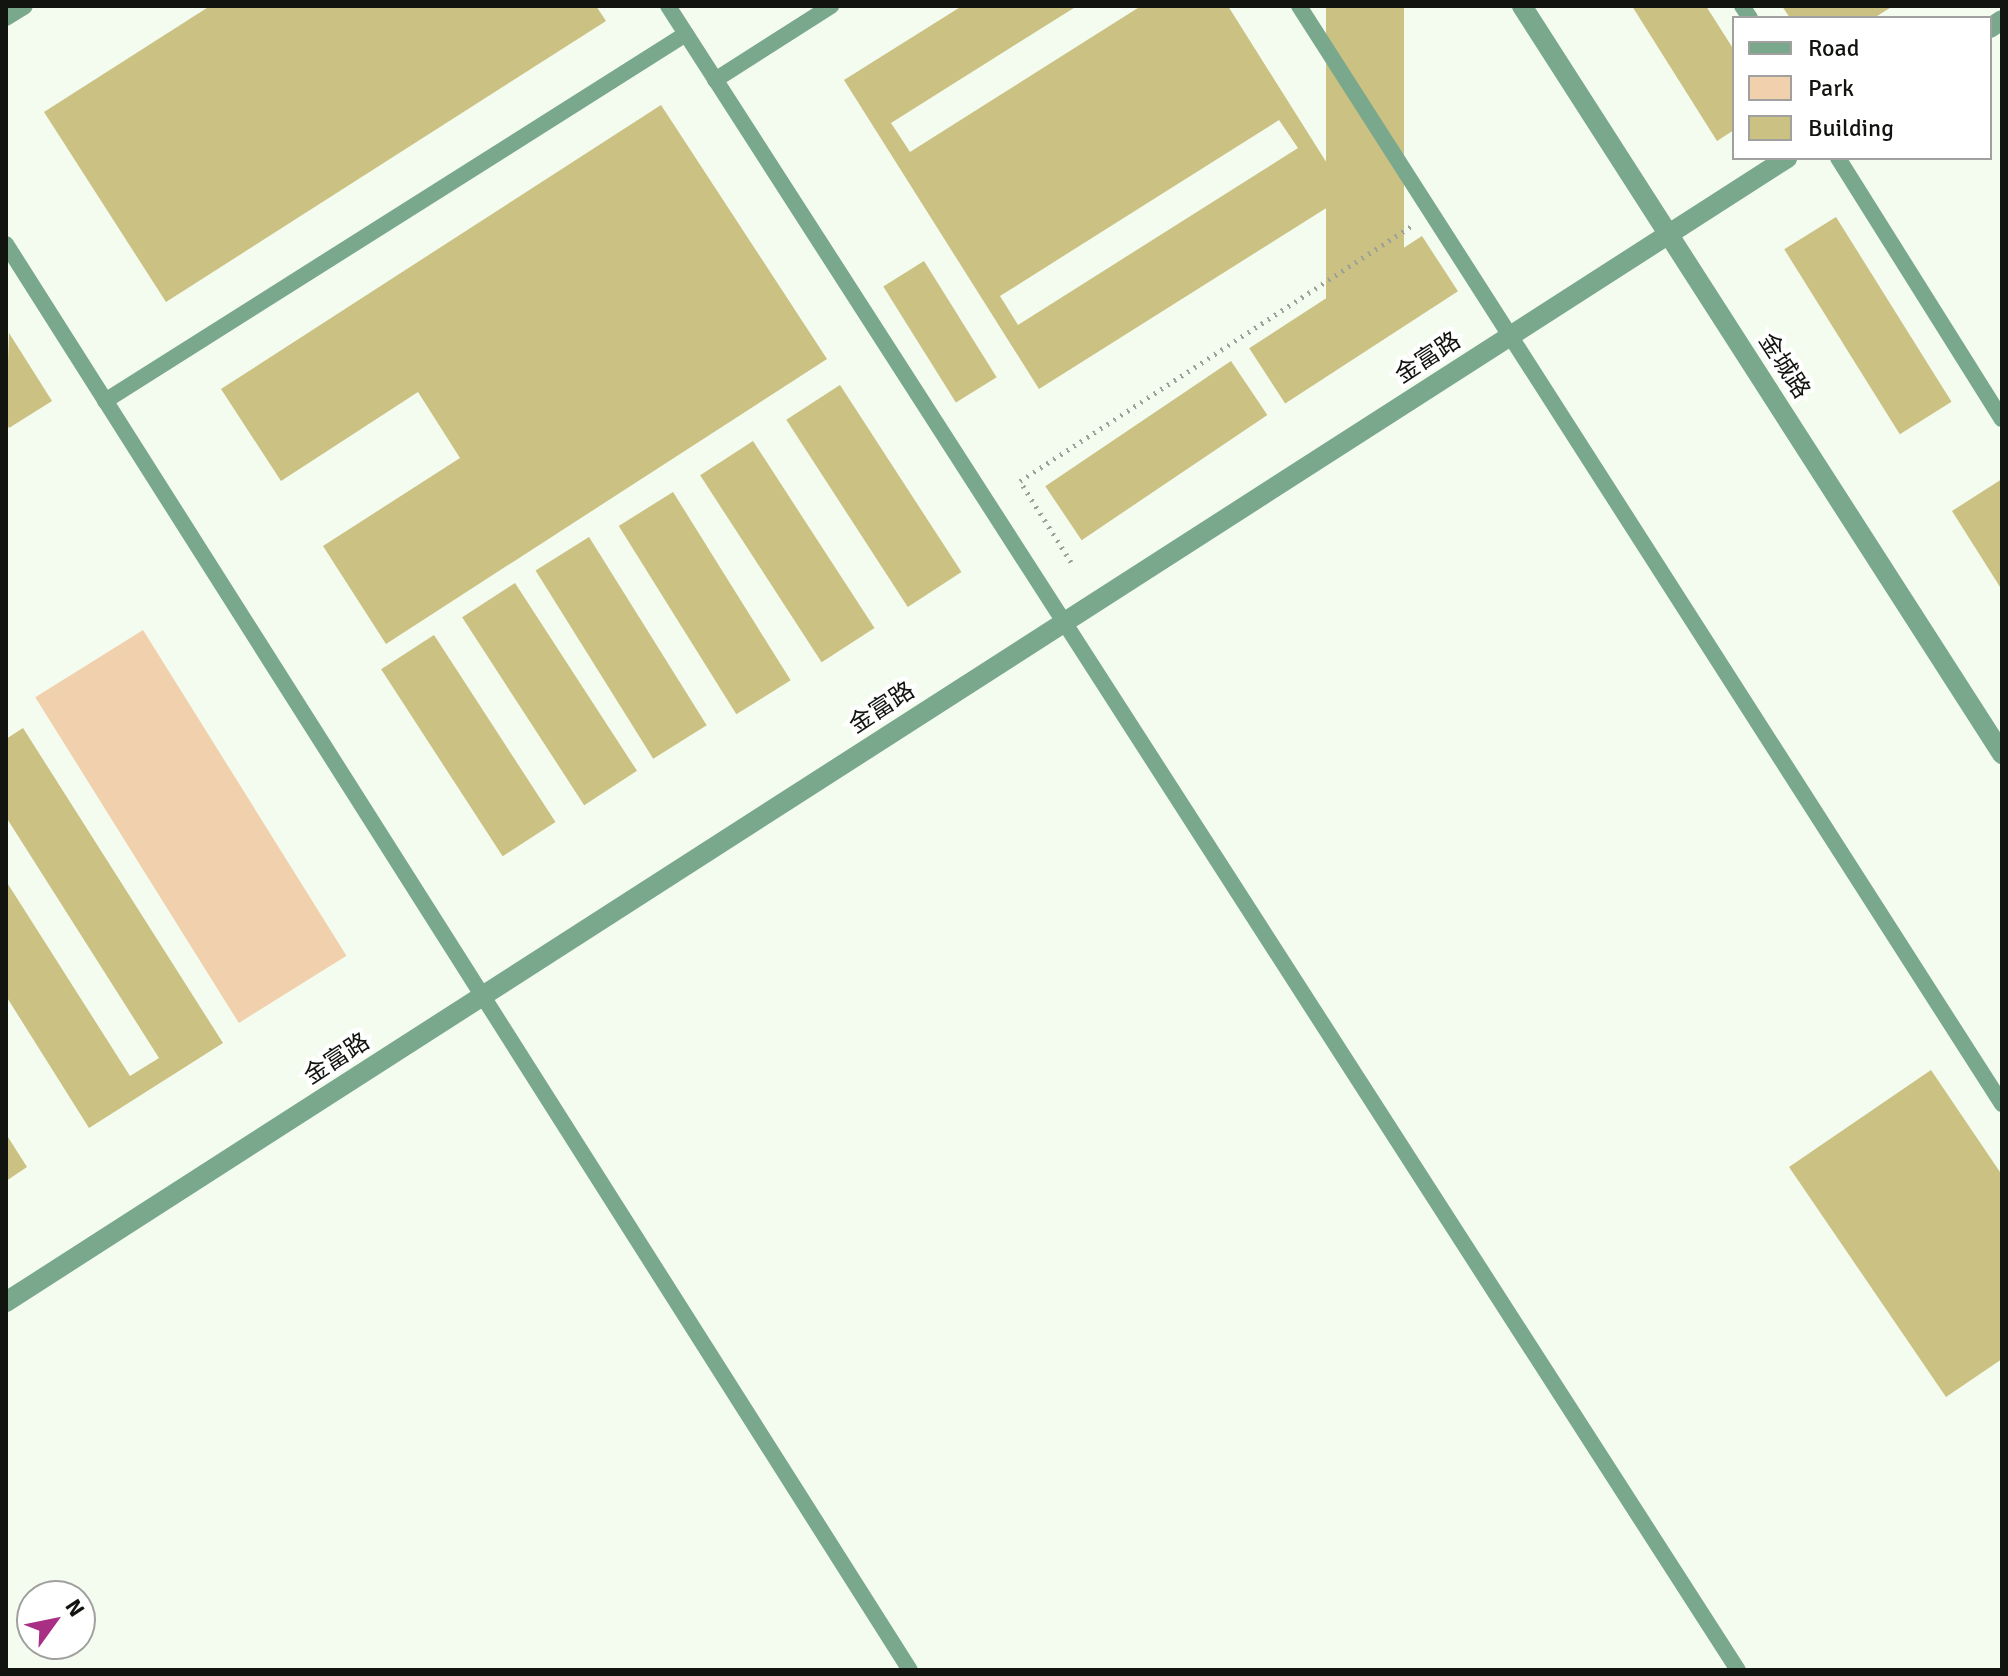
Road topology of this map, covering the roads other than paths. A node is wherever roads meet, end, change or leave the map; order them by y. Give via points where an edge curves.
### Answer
1 (25, 6) edge
2 (668, 6) edge
3 (831, 6) edge
4 (1299, 6) edge
5 (1522, 6) edge
6 (6, 18) edge
7 (686, 34) junction
8 (715, 80) junction
9 (1784, 160) edge
10 (1839, 160) edge
11 (1669, 234) junction
12 (6, 244) edge
13 (1510, 336) junction
14 (105, 401) junction
15 (2002, 419) edge
16 (1064, 622) junction
17 (2002, 754) edge
18 (484, 995) junction
19 (2002, 1104) edge
20 (6, 1302) edge
21 (910, 1670) edge
22 (1738, 1670) edge

1 - 6 lane
2 - 7 lane
3 - 8 lane
4 - 13 lane
5 - 11 street, 金城路
7 - 8 lane
7 - 14 lane
8 - 16 lane
9 - 11 street, 金富路
10 - 15 lane
11 - 13 street, 金富路
11 - 17 street, 金城路
12 - 14 lane
13 - 16 street, 金富路
13 - 19 lane
14 - 18 lane
16 - 18 street, 金富路
16 - 22 lane
18 - 20 street, 金富路
18 - 21 lane

